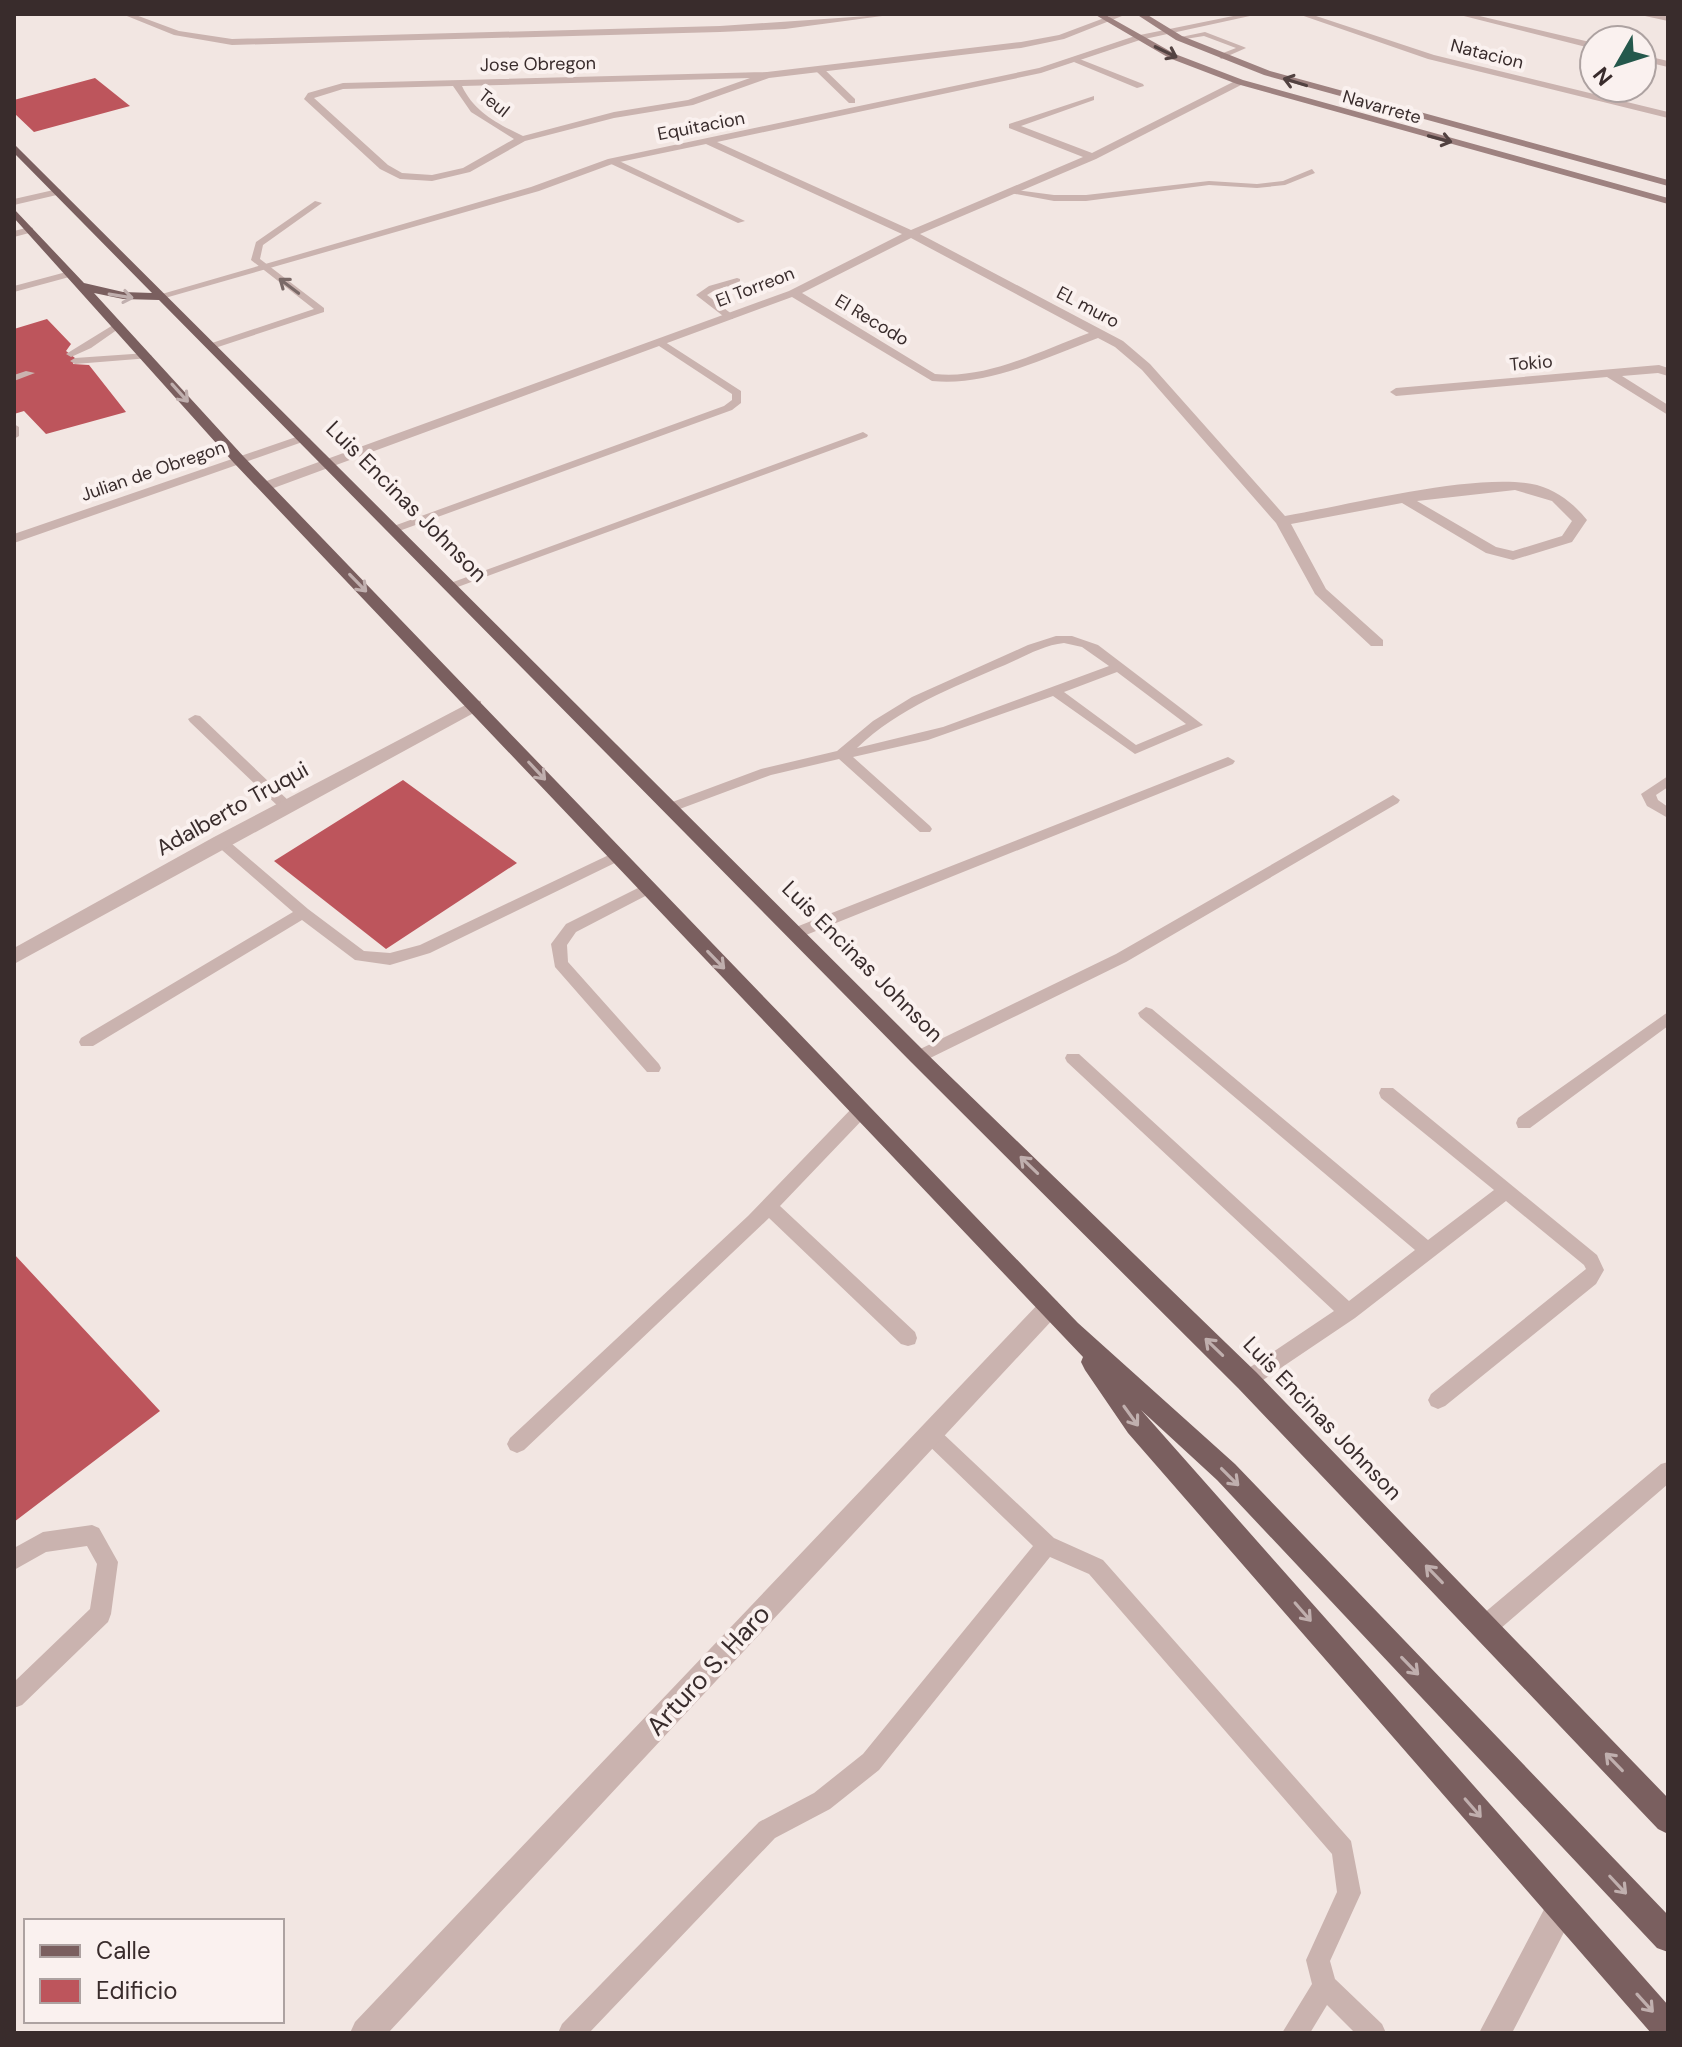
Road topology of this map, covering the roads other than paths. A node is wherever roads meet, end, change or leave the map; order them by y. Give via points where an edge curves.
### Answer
1 (126, 14) edge
2 (769, 14) edge
3 (893, 14) edge
4 (1098, 14) edge
5 (1123, 14) edge
6 (1140, 14) edge
7 (1255, 14) edge
8 (1302, 14) edge
9 (1460, 14) edge
10 (1648, 14) edge
11 (1668, 18) edge
12 (1109, 21) junction
13 (621, 23) dead end
14 (785, 26) junction
15 (631, 32) junction
16 (1167, 32) junction
17 (1138, 38) junction
18 (1179, 38) junction
19 (1578, 42) edge
20 (937, 57) junction
21 (1221, 57) junction
22 (1077, 60) junction
23 (949, 66) dead end
24 (820, 70) junction
25 (767, 75) junction
26 (456, 82) junction
27 (1240, 82) junction
28 (1140, 86) dead end
29 (1091, 98) dead end
30 (1668, 99) edge
31 (852, 101) dead end
32 (1649, 110) junction
33 (1668, 115) edge
34 (522, 139) junction
35 (709, 142) junction
36 (14, 147) edge
37 (1092, 157) junction
38 (1516, 160) junction
39 (612, 161) junction
40 (1312, 171) dead end
41 (1637, 175) junction
42 (1668, 183) edge
43 (58, 192) junction
44 (1009, 192) junction
45 (1668, 201) edge
46 (14, 202) edge
47 (318, 203) dead end
48 (14, 212) edge
49 (741, 221) dead end
50 (22, 232) edge
51 (911, 234) junction
52 (263, 267) junction
53 (76, 279) junction
54 (737, 281) dead end
55 (14, 289) edge
56 (793, 293) junction
57 (161, 296) junction
58 (730, 317) junction
59 (118, 325) junction
60 (1100, 333) junction
61 (659, 342) junction
62 (212, 346) junction
63 (147, 356) junction
64 (1665, 368) edge
65 (23, 369) edge
66 (1612, 375) junction
67 (14, 378) edge
68 (1396, 392) dead end
69 (1668, 411) edge
70 (14, 427) edge
71 (863, 435) dead end
72 (14, 436) edge
73 (304, 439) junction
74 (239, 460) junction
75 (330, 463) junction
76 (266, 486) junction
77 (1406, 500) junction
78 (1282, 521) junction
79 (395, 529) junction
80 (14, 539) edge
81 (451, 585) junction
82 (1377, 643) dead end
83 (1118, 667) junction
84 (1055, 691) junction
85 (475, 705) junction
86 (195, 719) dead end
87 (842, 754) junction
88 (1228, 761) dead end
89 (1668, 780) edge
90 (1393, 800) dead end
91 (286, 806) junction
92 (672, 807) junction
93 (1668, 813) edge
94 (925, 829) dead end
95 (220, 841) junction
96 (618, 856) junction
97 (648, 888) junction
98 (303, 913) junction
99 (796, 933) junction
100 (14, 957) edge
101 (1146, 1013) dead end
102 (1668, 1018) edge
103 (87, 1042) dead end
104 (918, 1057) junction
105 (1073, 1058) dead end
106 (653, 1068) dead end
107 (1387, 1093) dead end
108 (860, 1111) junction
109 (1524, 1123) dead end
110 (1507, 1190) junction
111 (768, 1206) junction
112 (1428, 1251) junction
113 (1049, 1308) junction
114 (1348, 1312) junction
115 (1070, 1330) junction
116 (908, 1338) dead end
117 (1247, 1380) junction
118 (1438, 1400) dead end
119 (930, 1434) junction
120 (517, 1444) dead end
121 (1668, 1471) edge
122 (1047, 1545) junction
123 (14, 1560) edge
124 (1485, 1627) junction
125 (14, 1697) edge
126 (1668, 1819) edge
127 (1561, 1909) junction
128 (1668, 1937) edge
129 (1325, 1986) junction
130 (1668, 2029) edge
131 (366, 2033) edge
132 (571, 2033) edge
133 (1295, 2033) edge
134 (1373, 2033) edge
135 (1495, 2033) edge

1 - 15 street via 153,28 232,42
2 - 14 street
3 - 14 street
4 - 12 main road, Navarrete
5 - 12 street, Jose Obregon
6 - 16 main road, Navarrete
7 - 16 street, Equitacion
8 - 32 street, Natacion via 1431,57
9 - 19 street
10 - 11 street
12 - 17 main road, Navarrete
12 - 20 street, Jose Obregon via 1061,37
13 - 15 street
14 - 15 street
16 - 17 street, Equitacion
16 - 18 main road, Navarrete
17 - 22 street, Equitacion
17 -> 27 main road, Navarrete
18 - 21 main road, Navarrete
18 - 21 lane via 1205,34 1242,48
20 - 23 street
20 - 24 street, Jose Obregon
41 -> 21 main road, Navarrete via 1338,95
22 - 28 lane
22 - 35 street, Equitacion
24 - 25 street, Jose Obregon
24 - 31 lane
25 - 26 street, Jose Obregon
25 - 34 street, Jose Obregon via 690,103 614,115
26 - 34 street, Teul via 470,108
26 - 34 street, Jose Obregon via 343,86 309,99 400,176 432,178 466,170
27 - 37 street, El Torreon
27 -> 38 main road, Navarrete
29 - 37 street via 1012,126
30 - 32 street
32 - 33 street, Natacion
35 - 39 street, Equitacion
35 - 51 street, EL muro
36 - 43 main road, Luis Encinas Johnson
37 - 44 street, El Torreon
38 - 41 main road via 1532,154 1606,173
38 - 45 main road, Navarrete
39 - 49 lane
39 - 52 street, Equitacion via 535,189
40 - 44 lane via 1285,183 1209,183 1086,198
41 - 42 main road, Navarrete
43 - 46 lane
43 - 57 main road, Luis Encinas Johnson
44 - 51 street, El Torreon
47 - 52 lane via 259,244 255,260
48 - 50 main road
50 - 53 main road
51 - 56 street, El Torreon
51 - 60 street, EL muro
52 - 57 street, Equitacion
62 -> 52 lane via 321,310
53 - 55 lane
53 -> 57 main road via 105,293
53 - 59 main road
54 - 58 lane via 701,295
56 - 58 street, El Torreon
56 - 60 street, El Recodo via 932,377 958,380
57 - 62 main road, Luis Encinas Johnson
58 - 61 street, El Torreon
59 - 63 main road
59 - 63 lane via 73,357
60 - 78 street, EL muro via 1146,367
61 - 75 street, El Torreon
61 - 79 lane via 737,393 737,401
62 - 73 main road, Luis Encinas Johnson
63 -> 74 main road
64 - 66 street, Tokio
65 - 67 lane
66 - 68 street, Tokio
66 - 69 street
70 - 72 lane
71 - 81 lane
73 - 74 street, Julian de Obregon
73 - 75 main road, Luis Encinas Johnson
74 - 76 main road
74 - 80 street, Julian de Obregon
75 - 76 street, El Torreon
75 - 79 main road, Luis Encinas Johnson
76 -> 85 main road
77 - 77 street via 1515,486 1557,498 1580,520 1567,539 1513,556 1491,550
77 - 78 street
78 - 82 street, EL muro via 1320,591
79 - 81 main road, Luis Encinas Johnson
81 - 92 main road, Luis Encinas Johnson
83 - 84 lane
83 - 84 lane via 1196,725 1135,750
83 - 87 lane via 1074,639 1046,643 907,703 866,729
84 - 87 lane via 923,737
85 - 91 street, Adalberto Truqui
85 -> 96 main road
86 - 91 lane
87 - 92 lane via 795,764
87 - 94 lane
88 - 99 lane
89 - 93 lane via 1648,794
90 - 104 lane via 1121,958
91 - 95 street, Adalberto Truqui
92 - 99 main road, Luis Encinas Johnson
95 - 98 lane
95 - 100 street, Adalberto Truqui
96 - 97 main road
96 - 98 lane via 425,949 390,959 360,956
97 - 106 lane via 571,928 559,944 560,963
97 -> 108 main road
98 - 103 lane
99 - 104 main road, Luis Encinas Johnson
101 - 112 lane
102 - 109 lane
117 -> 104 main road, Luis Encinas Johnson
105 - 114 lane
107 - 110 lane
108 - 111 lane
108 - 113 main road
110 - 112 lane
110 - 118 lane via 1591,1260 1595,1270
111 - 116 lane
111 - 120 lane
112 - 114 lane
113 - 115 main road
113 - 119 street, Arturo S. Haro
114 - 117 lane
115 -> 127 main road via 1137,1425
115 -> 128 main road via 1226,1472
124 -> 117 main road, Luis Encinas Johnson
119 - 122 lane
119 - 131 street, Arturo S. Haro
121 - 124 lane
122 - 129 lane via 1096,1567 1343,1849 1349,1893 1318,1960
122 - 132 lane via 871,1762 822,1801 767,1830
123 - 125 lane via 43,1542 92,1535 108,1562 100,1614
126 -> 124 main road, Luis Encinas Johnson
127 -> 130 main road
127 - 135 street
129 - 133 lane
129 - 134 lane

